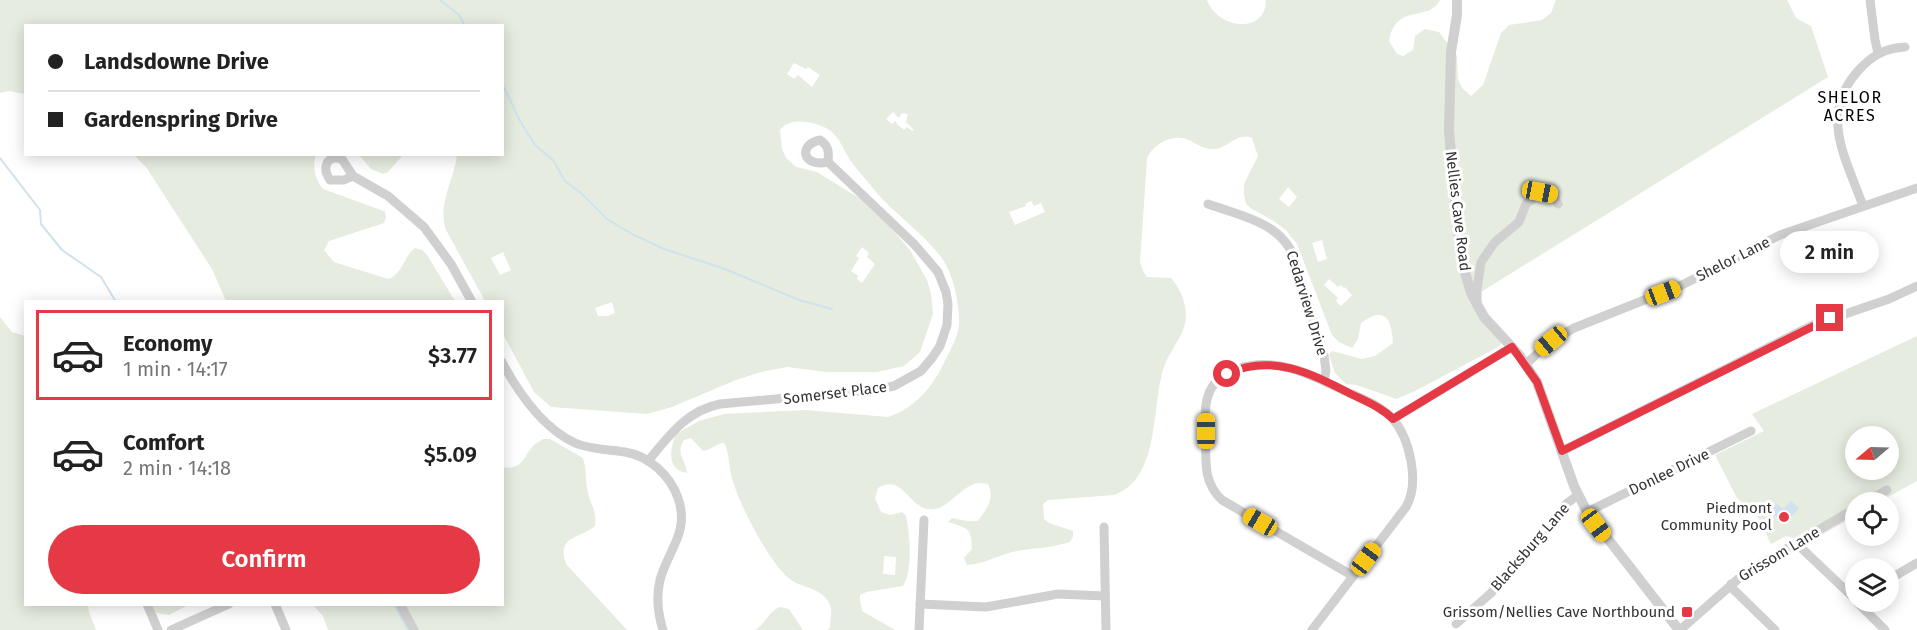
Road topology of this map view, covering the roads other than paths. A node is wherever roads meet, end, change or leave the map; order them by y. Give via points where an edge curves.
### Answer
1 (1456, 0) edge
2 (1870, 0) edge
3 (1905, 47) dead end
4 (1878, 53) junction
5 (828, 162) dead end
6 (353, 176) dead end
7 (1917, 188) edge
8 (1208, 204) dead end
9 (1558, 204) dead end
10 (1863, 206) junction
11 (1917, 286) edge
12 (471, 300) edge
13 (1478, 308) junction
14 (1512, 347) junction
15 (1526, 364) junction
16 (504, 365) edge
17 (1324, 381) junction
18 (1393, 419) junction
19 (1751, 431) dead end
20 (1562, 451) junction
21 (648, 461) junction
22 (1887, 490) dead end
23 (1883, 492) edge
24 (1578, 495) junction
25 (1587, 512) junction
26 (1845, 514) edge
27 (924, 520) dead end
28 (1104, 527) dead end
29 (1796, 543) junction
30 (1917, 563) edge
31 (1899, 574) edge
32 (1353, 576) junction
33 (1731, 584) junction
34 (1845, 590) edge
35 (1105, 596) junction
36 (920, 604) junction
37 (148, 606) edge
38 (225, 606) edge
39 (276, 606) edge
40 (401, 606) edge
41 (1867, 612) edge
42 (1456, 624) dead end
43 (158, 630) edge
44 (171, 630) edge
45 (286, 630) edge
46 (414, 630) edge
47 (663, 630) edge
48 (919, 630) edge
49 (1106, 630) edge
50 (1312, 630) edge
51 (1680, 630) edge
52 (1775, 630) edge
53 (1885, 630) edge

1 - 13 street, Nellies Cave Road via 1449,131 1462,262
2 - 4 street
3 - 4 street
4 - 10 street via 1847,84 1837,116 1840,143
5 - 21 street, Somerset Place via 914,243 938,272 946,292 948,318 935,354 911,378 882,389 706,408 678,425
6 - 12 street via 388,196 423,227 451,264
7 - 10 street, Shelor Lane
8 - 17 street, Cedarview Drive via 1265,225 1287,243 1324,355
9 - 13 street via 1554,195 1540,192 1526,204 1519,222 1495,242 1482,262
10 - 15 street, Shelor Lane via 1768,240 1682,285 1574,328 1551,341
11 - 20 street via 1813,325
13 - 14 street, Nellies Cave Road
14 - 15 street, Nellies Cave Road
14 - 18 street
15 - 20 street, Nellies Cave Road via 1543,394
16 - 21 street via 524,396 572,441 589,448 626,452
17 - 18 street via 1378,407
17 - 32 street via 1294,368 1265,364 1245,366 1220,378 1211,389 1206,406 1206,471 1212,489 1222,500
18 - 32 street via 1402,434 1413,472 1412,496
19 - 25 street, Donlee Drive
20 - 24 street, Nellies Cave Road
21 - 47 street via 672,485 681,512 678,539 659,588
22 - 23 street
24 - 25 street, Nellies Cave Road
24 - 42 street, Blacksburg Lane via 1491,593
25 - 51 street, Nellies Cave Road
26 - 29 street, Grissom Lane
27 - 36 street
28 - 35 street
29 - 33 street, Grissom Lane
29 - 34 street
30 - 31 street
32 - 50 street
33 - 51 street, Grissom Lane
33 - 52 street
35 - 36 street via 1058,594 986,607
35 - 49 street
36 - 48 street
37 - 43 street
38 - 44 street
39 - 45 street
40 - 46 street
41 - 53 street

